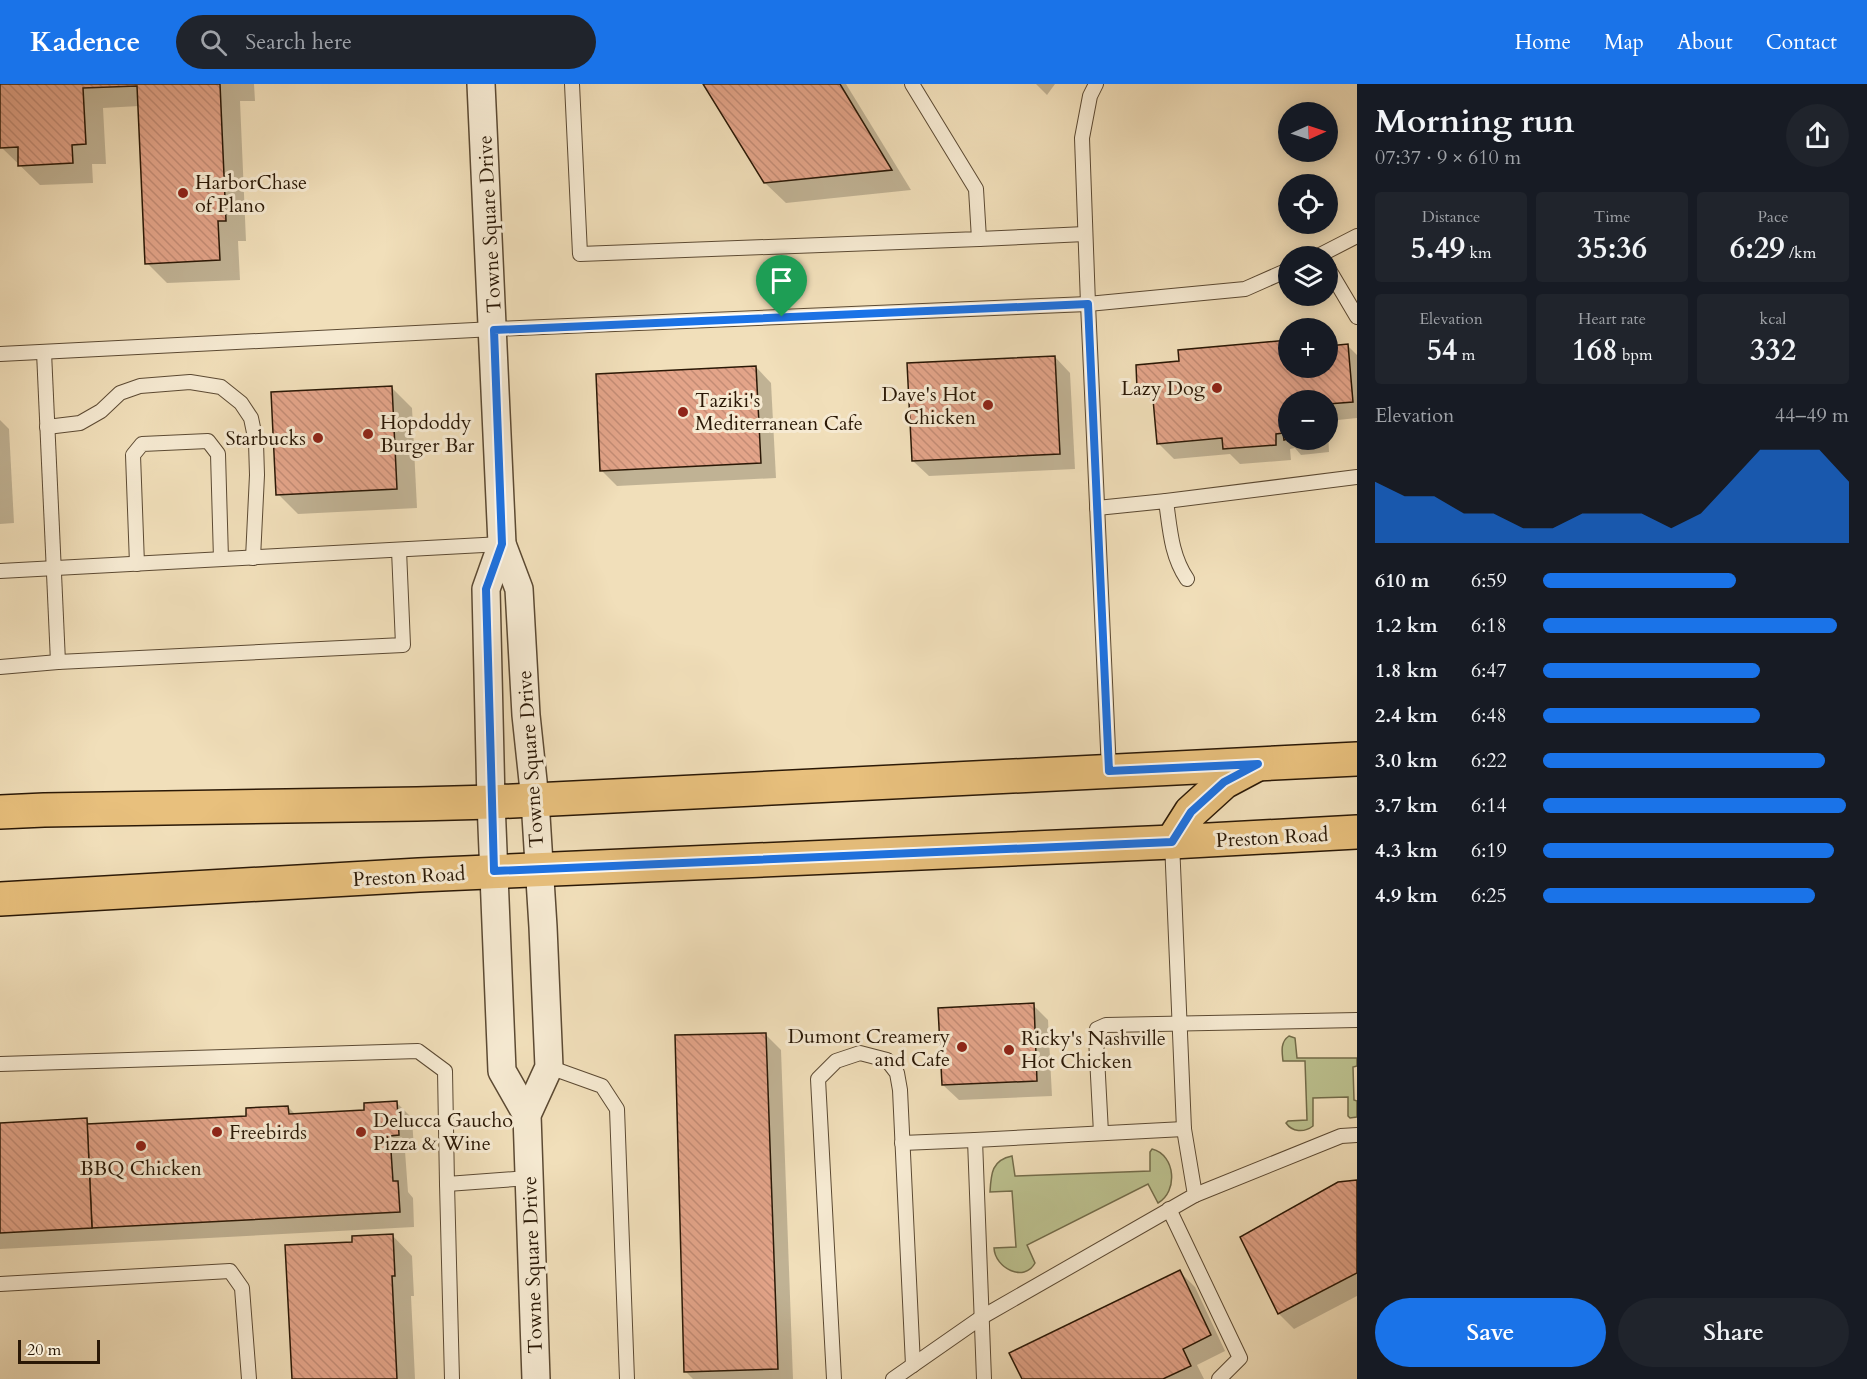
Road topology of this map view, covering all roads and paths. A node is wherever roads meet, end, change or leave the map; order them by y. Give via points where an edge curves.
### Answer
1 (481, 84) edge
2 (572, 84) edge
3 (912, 84) edge
4 (1096, 84) edge
5 (1085, 234) junction
6 (1357, 236) edge
7 (979, 239) junction
8 (1338, 246) edge
9 (1278, 274) edge
10 (1338, 285) edge
11 (1088, 304) junction
12 (1357, 317) edge
13 (494, 330) junction
14 (44, 352) junction
15 (0, 354) edge
16 (47, 427) junction
17 (1357, 477) edge
18 (1166, 501) junction
19 (1097, 508) junction
20 (502, 544) junction
21 (399, 550) junction
22 (253, 558) junction
23 (221, 559) junction
24 (137, 564) junction
25 (53, 568) junction
26 (0, 571) edge
27 (1187, 579) dead end
28 (58, 662) junction
29 (0, 667) edge
30 (1357, 759) edge
31 (1258, 764) junction
32 (1109, 771) junction
33 (535, 800) junction
34 (491, 802) junction
35 (0, 812) edge
36 (1357, 832) edge
37 (1172, 842) junction
38 (538, 869) junction
39 (494, 871) junction
40 (0, 899) edge
41 (1357, 1020) edge
42 (1179, 1022) junction
43 (0, 1064) edge
44 (549, 1067) junction
45 (527, 1115) junction
46 (1184, 1130) junction
47 (1101, 1133) junction
48 (1357, 1135) edge
49 (975, 1140) junction
50 (902, 1143) junction
51 (529, 1178) junction
52 (447, 1184) junction
53 (1195, 1195) junction
54 (1169, 1209) junction
55 (0, 1284) edge
56 (982, 1317) junction
57 (914, 1365) junction
58 (249, 1379) edge
59 (452, 1379) edge
60 (536, 1379) edge
61 (627, 1379) edge
62 (834, 1379) edge
63 (893, 1379) edge
64 (984, 1379) edge
65 (1219, 1379) edge

1 - 13 street, Towne Square Drive
2 - 7 lane via 580,254
3 - 7 lane via 976,189
4 - 5 lane via 1082,138
5 - 7 lane
5 - 11 lane
6 - 8 lane
9 - 11 lane via 1245,289
10 - 12 lane
11 - 13 lane
11 - 19 lane
13 - 14 lane
13 - 20 street, Towne Square Drive
14 - 15 lane
14 - 16 lane
16 - 22 lane via 80,423 120,393 140,386 190,382 221,387 241,403 254,430 257,475
16 - 25 lane
17 - 18 lane
18 - 19 lane
18 - 27 lane via 1172,545
19 - 32 lane
20 - 21 lane
20 - 33 street, Towne Square Drive via 519,589
20 - 34 street, Towne Square Drive via 486,589
21 - 22 lane
21 - 28 lane via 403,645
22 - 23 lane
23 - 24 lane
23 - 24 lane via 218,454 208,441 153,443 142,444 133,455
24 - 25 lane
25 - 26 lane
25 - 28 lane
28 - 29 lane
30 - 31 main road
31 - 32 main road
31 - 37 main road via 1224,782 1191,812
32 - 33 main road
33 - 34 main road
33 - 38 street, Towne Square Drive
34 - 35 main road
34 - 39 street, Towne Square Drive
36 - 37 main road, Preston Road
37 - 38 main road, Preston Road
37 - 42 lane
38 - 39 main road, Preston Road
38 - 44 street, Towne Square Drive
39 - 40 main road, Preston Road
39 - 45 street, Towne Square Drive via 502,1071
41 - 42 lane
42 - 46 lane
42 - 47 lane via 1106,1025 1097,1029
43 - 52 lane via 418,1051 445,1071
44 - 45 street, Towne Square Drive
44 - 61 lane via 602,1086 617,1109
45 - 51 street, Towne Square Drive
46 - 47 lane
46 - 53 lane
47 - 49 lane
48 - 53 lane via 1341,1136
49 - 50 lane
49 - 56 lane
50 - 57 lane
50 - 62 lane via 897,1073 887,1060 860,1053 836,1061 818,1079
51 - 52 lane
51 - 60 street, Towne Square Drive
52 - 59 lane
53 - 54 lane
54 - 56 lane
54 - 65 lane via 1240,1358
55 - 58 lane via 230,1271 242,1288
56 - 57 lane
56 - 64 lane
57 - 63 lane

